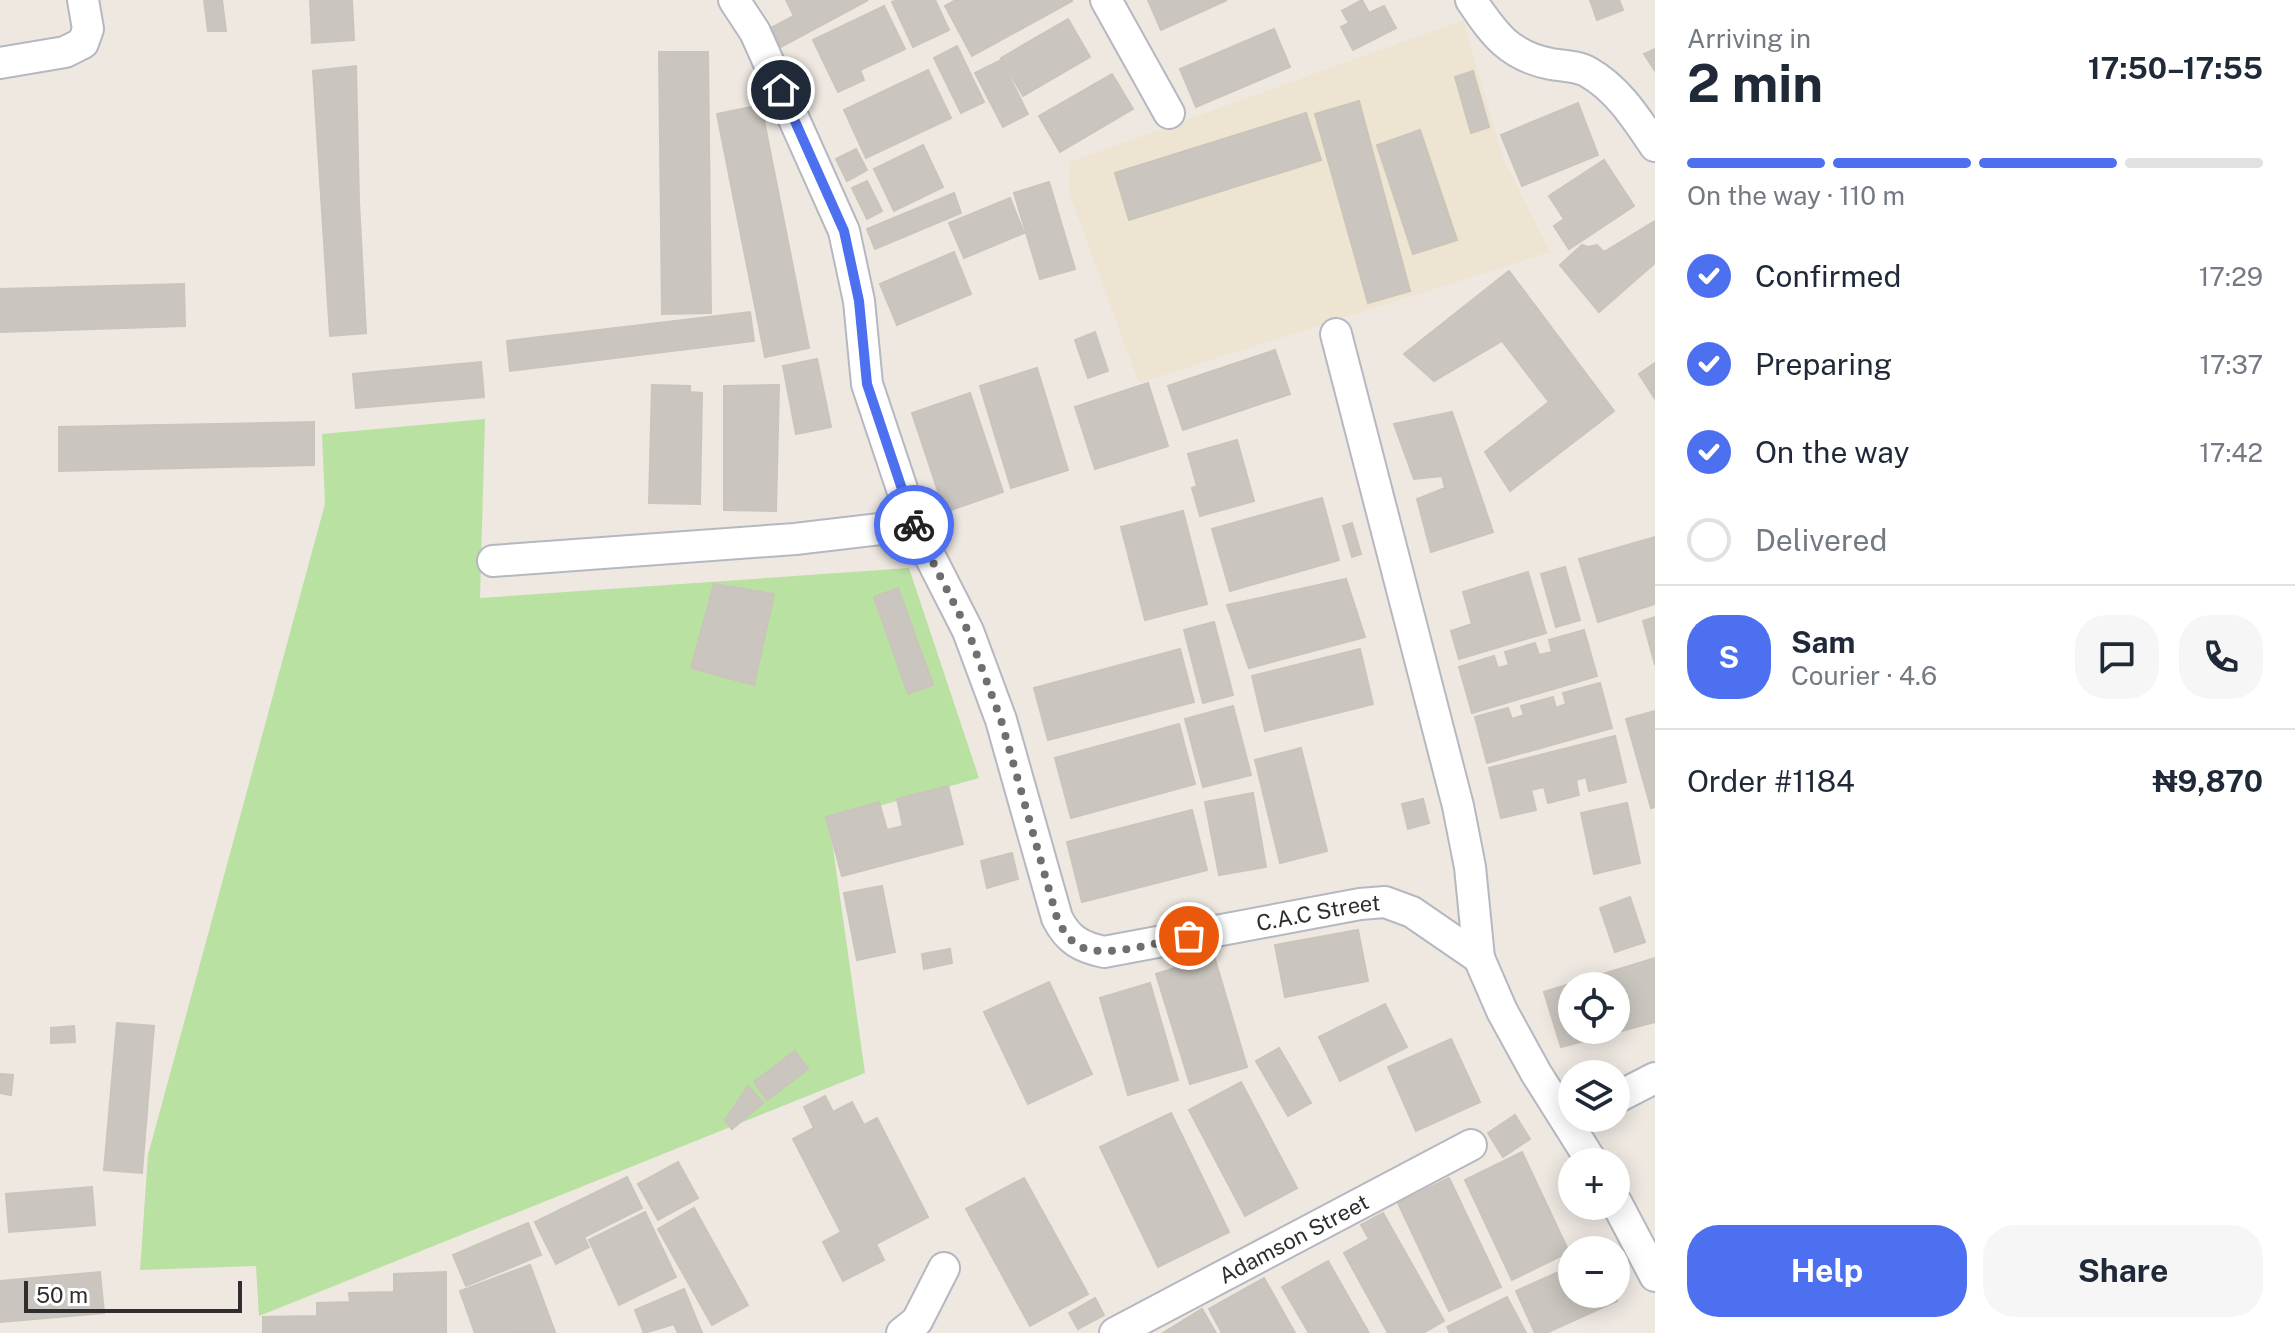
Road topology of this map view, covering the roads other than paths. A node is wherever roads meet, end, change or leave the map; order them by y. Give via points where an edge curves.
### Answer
1 (83, 0) edge
2 (734, 0) edge
3 (1106, 0) edge
4 (1471, 0) edge
5 (0, 63) edge
6 (1169, 113) dead end
7 (1655, 146) edge
8 (1336, 334) dead end
9 (914, 525) junction
10 (493, 561) dead end
11 (1479, 958) junction
12 (1655, 1078) edge
13 (1630, 1091) edge
14 (1558, 1101) edge
15 (1471, 1145) dead end
16 (1625, 1220) edge
17 (944, 1268) dead end
18 (1655, 1276) edge
19 (902, 1333) edge
20 (1115, 1333) edge

1 - 5 street via 88,29 83,43 65,52
2 - 9 street, C.A.C Street via 755,32 844,231 859,301 867,384
3 - 6 street
4 - 7 street via 1506,46 1532,60 1582,69 1611,89
8 - 11 street via 1458,806
9 - 10 street
9 - 11 street, C.A.C Street via 968,631 1001,720 1057,918 1082,947 1104,952 1385,902 1412,912
11 - 14 street via 1536,1073
12 - 13 street
15 - 20 street, Adamson Street
16 - 18 street
17 - 19 street via 917,1321

